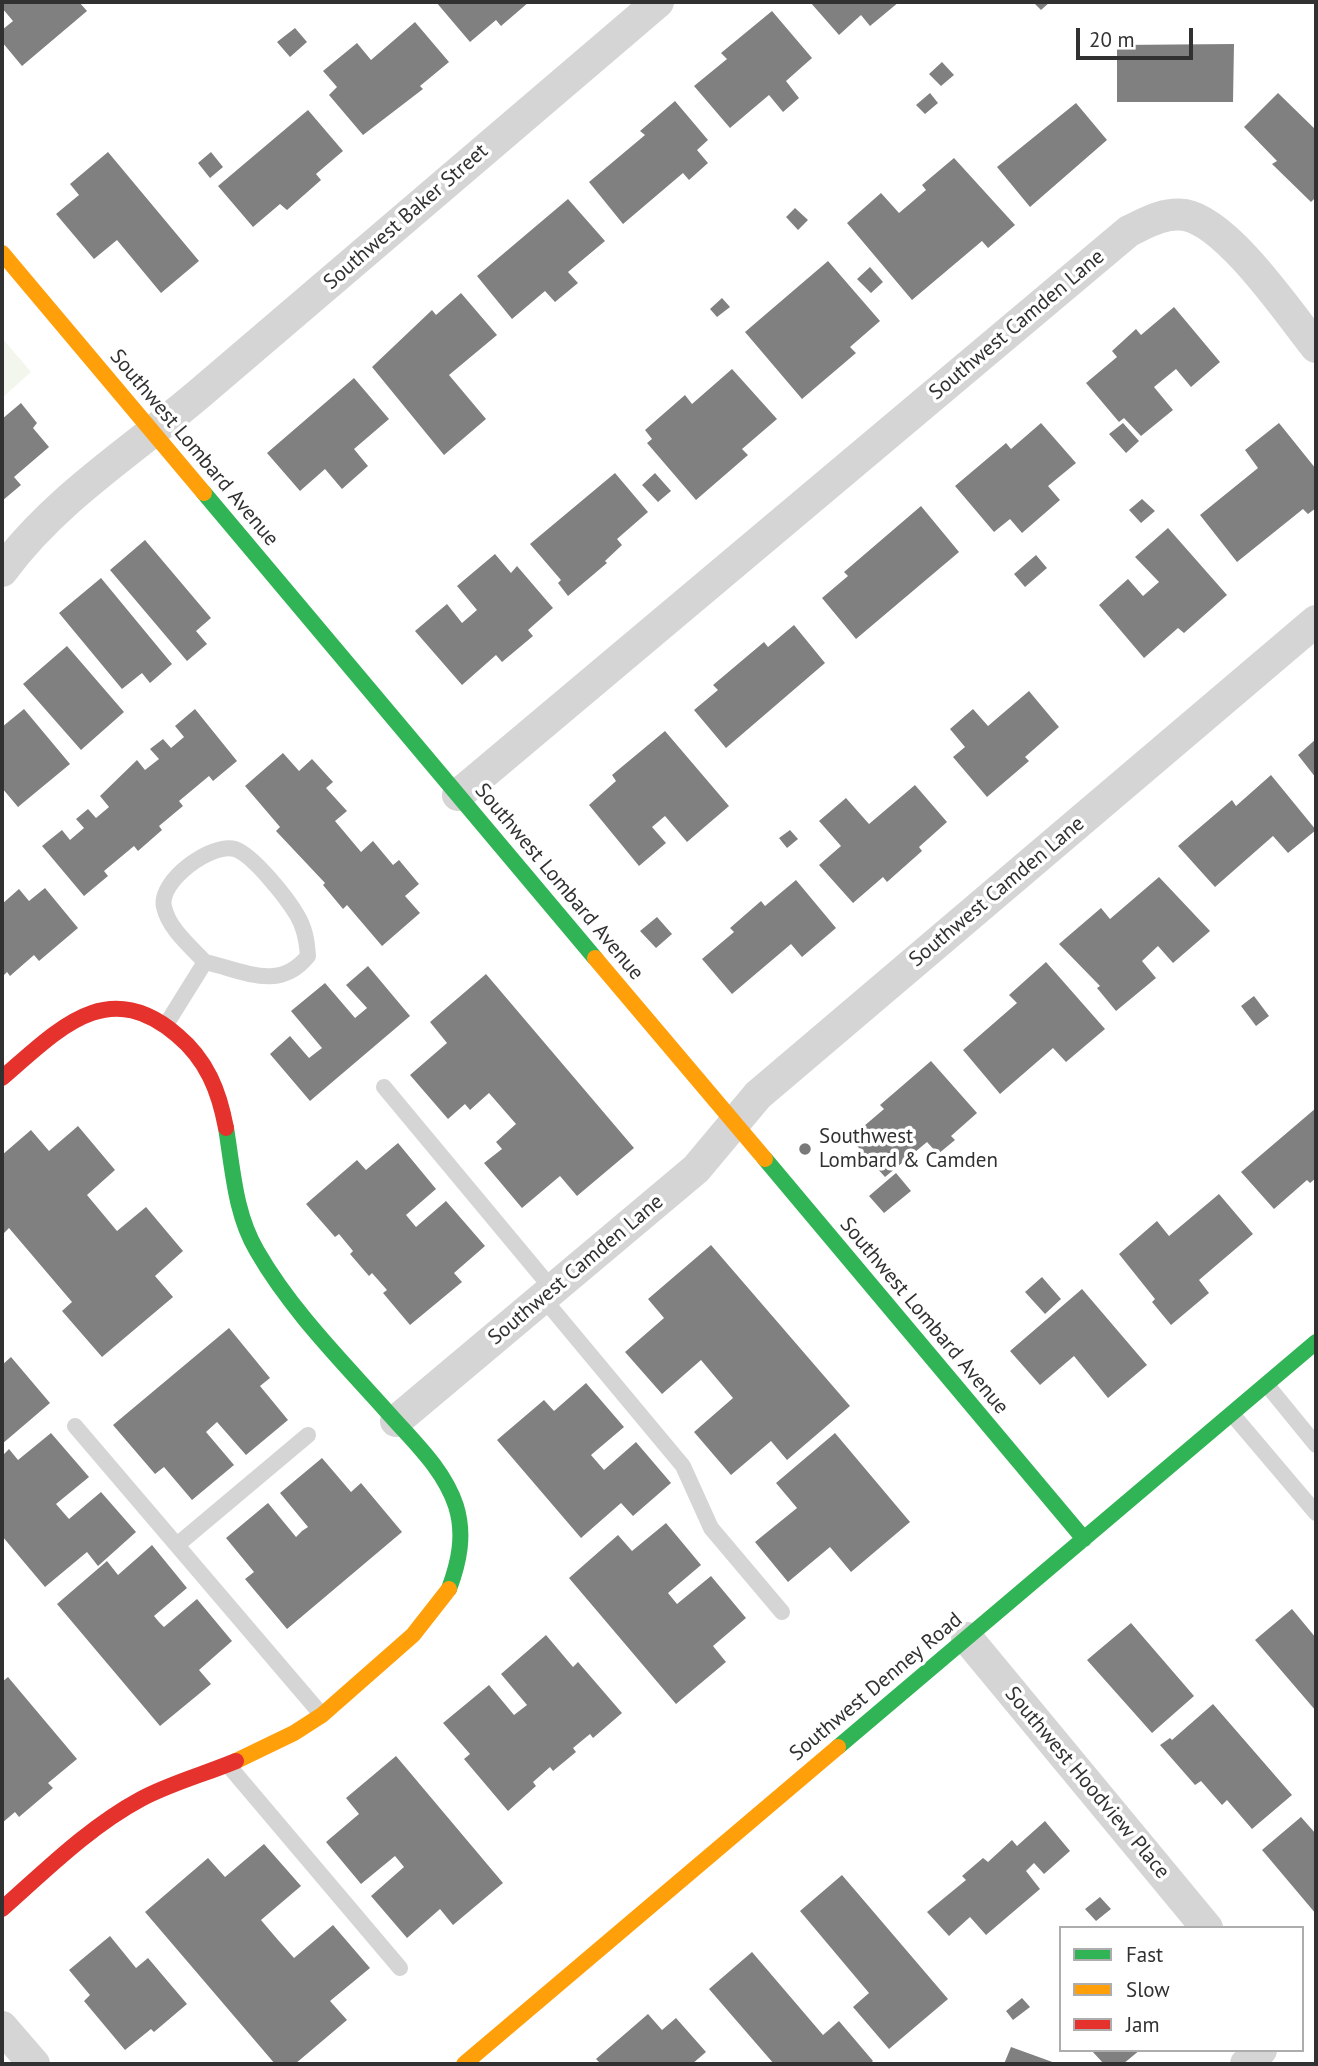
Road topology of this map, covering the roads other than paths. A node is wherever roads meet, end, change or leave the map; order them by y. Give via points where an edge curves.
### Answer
1 (658, 2) edge
2 (2, 253) edge
3 (1316, 347) edge
4 (154, 433) junction
5 (2, 571) edge
6 (1316, 621) edge
7 (458, 795) junction
8 (205, 962) junction
9 (167, 1023) junction
10 (2, 1078) edge
11 (384, 1087) dead end
12 (733, 1121) junction
13 (548, 1294) junction
14 (1316, 1342) edge
15 (1267, 1385) junction
16 (1232, 1414) junction
17 (396, 1421) junction
18 (75, 1426) dead end
19 (308, 1435) dead end
20 (1316, 1445) edge
21 (1316, 1513) edge
22 (1084, 1539) junction
23 (177, 1545) junction
24 (782, 1612) dead end
25 (967, 1638) junction
26 (321, 1714) junction
27 (228, 1765) junction
28 (2, 1909) edge
29 (1205, 1926) edge
30 (400, 1968) dead end
31 (4, 2033) edge
32 (1259, 2052) edge
33 (34, 2064) edge
34 (464, 2064) edge
35 (1246, 2064) edge

1 - 4 street, Southwest Baker Street
2 - 4 street, Southwest Lombard Avenue
3 - 7 street, Southwest Camden Lane via 1228,240 1207,224 1184,215 1157,217 1129,232
4 - 5 street, Southwest Baker Street via 46,517
4 - 7 street, Southwest Lombard Avenue
6 - 12 street, Southwest Camden Lane
7 - 12 street, Southwest Lombard Avenue
8 - 8 lane via 169,922 163,904 167,889 180,873 215,849 233,848 249,856 297,914 307,938 308,956 295,971 276,979
8 - 9 lane
9 - 10 street via 135,1008 100,1008 71,1020
9 - 17 street via 206,1065 218,1094 240,1213 254,1247 278,1286
11 - 13 lane
12 - 13 street, Southwest Camden Lane via 696,1169
12 - 22 street, Southwest Lombard Avenue
13 - 17 street, Southwest Camden Lane
13 - 24 lane via 683,1465 712,1528
14 - 15 street, Southwest Denney Road
15 - 16 street, Southwest Denney Road
15 - 20 lane
16 - 21 lane
16 - 22 street, Southwest Denney Road
17 - 26 street via 442,1474 455,1498 463,1527 458,1565 445,1599 421,1631
18 - 23 lane
19 - 23 lane
22 - 25 street, Southwest Denney Road
23 - 26 lane
25 - 29 street, Southwest Hoodview Place
25 - 34 street, Southwest Denney Road
26 - 27 street via 298,1731
27 - 28 street via 135,1801
27 - 30 lane
31 - 33 street
32 - 35 street

